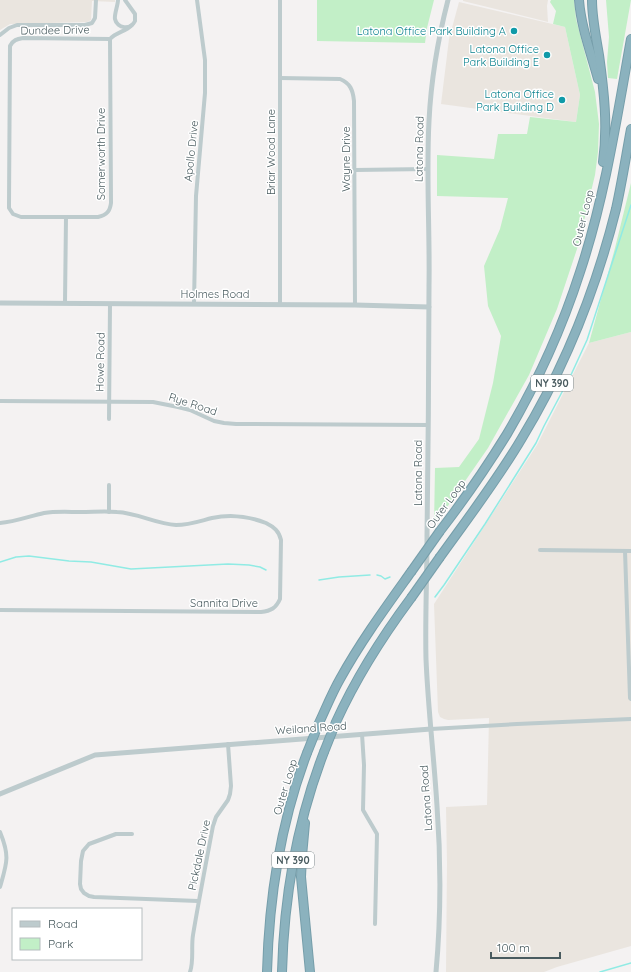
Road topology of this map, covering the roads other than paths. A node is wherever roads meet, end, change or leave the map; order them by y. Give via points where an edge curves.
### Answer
1 (96, 0) edge
2 (118, 0) edge
3 (124, 0) edge
4 (197, 0) edge
5 (280, 0) edge
6 (448, 0) edge
7 (579, 0) edge
8 (592, 0) edge
9 (132, 25) junction
10 (0, 35) edge
11 (110, 39) junction
12 (631, 39) edge
13 (280, 78) junction
14 (605, 118) junction
15 (631, 129) edge
16 (631, 133) edge
17 (628, 144) junction
18 (355, 170) junction
19 (428, 170) junction
20 (66, 217) junction
21 (590, 237) junction
22 (0, 303) edge
23 (66, 303) junction
24 (110, 304) junction
25 (194, 304) junction
26 (280, 305) junction
27 (355, 305) junction
28 (429, 307) junction
29 (0, 401) edge
30 (109, 402) junction
31 (109, 419) dead end
32 (428, 425) junction
33 (109, 485) dead end
34 (109, 512) junction
35 (0, 523) edge
36 (540, 550) dead end
37 (624, 551) junction
38 (631, 551) edge
39 (626, 578) junction
40 (631, 578) edge
41 (0, 610) edge
42 (629, 615) edge
43 (631, 699) edge
44 (631, 719) edge
45 (431, 729) junction
46 (362, 734) junction
47 (228, 744) junction
48 (0, 794) edge
49 (309, 794) junction
50 (0, 832) edge
51 (132, 834) dead end
52 (0, 887) edge
53 (198, 901) junction
54 (375, 924) dead end
55 (190, 972) edge
56 (268, 972) edge
57 (282, 972) edge
58 (310, 972) edge
59 (436, 972) edge

1 - 10 street via 95,18 92,23 17,26
2 - 9 street via 116,22 123,27
3 - 9 street via 135,14
4 - 25 street, Apollo Drive via 205,60 205,93 196,196
5 - 13 street, Briar Wood Lane
6 - 19 street, Latona Road via 432,83
7 - 14 highway via 582,23
8 - 14 highway
9 - 11 street
11 - 20 street, Somerworth Drive via 110,208 103,216
11 - 20 street, Dundee Drive via 23,38 15,40 10,46 9,208 13,214 21,217
12 - 21 highway, Outer Loop / NY 390 via 608,162
13 - 18 street, Wayne Drive via 340,79 350,85 354,101
13 - 26 street, Briar Wood Lane
14 - 21 highway via 604,155
15 - 17 highway, NY 390
16 - 17 highway
17 - 49 highway, NY 390, bridge via 618,198 602,260 566,355 546,396 500,473 369,659 336,722
18 - 19 street
18 - 27 street, Wayne Drive
19 - 28 street, Latona Road
20 - 23 street
21 - 56 highway, Outer Loop / NY 390, bridge via 578,278 547,357 510,429 490,461 376,620 337,685 319,723 293,794 277,860 270,920
22 - 23 street, Holmes Road
23 - 24 street, Holmes Road
24 - 25 street, Holmes Road
24 - 30 street, Howe Road
25 - 26 street, Holmes Road
26 - 27 street, Holmes Road
27 - 28 street, Holmes Road
28 - 32 street, Latona Road
29 - 30 street, Rye Road
30 - 31 street, Howe Road
30 - 32 street, Rye Road via 166,404 190,410 214,421 236,424
32 - 45 street, Latona Road via 426,635
33 - 34 street
34 - 35 street, Sannita Drive via 52,512
34 - 41 street, Sannita Drive via 127,513 172,524 231,516 257,520 272,526 279,532 281,540 278,603 271,610 261,612
36 - 37 street
37 - 38 street
37 - 39 street
39 - 40 street
39 - 42 street
42 - 43 street
44 - 45 street, Weiland Road
45 - 46 street, Weiland Road
45 - 59 street, Latona Road via 440,855
46 - 47 street, Weiland Road
46 - 54 street via 363,810 377,834
47 - 48 street, Weiland Road via 94,755
47 - 53 street, Pickdale Drive via 230,794 213,826
49 - 57 highway, NY 390 via 290,876
49 - 58 highway via 301,877
50 - 52 street via 5,843 7,860
51 - 53 street via 116,834 85,847 80,876 81,889 84,893 94,897
53 - 55 street, Pickdale Drive

